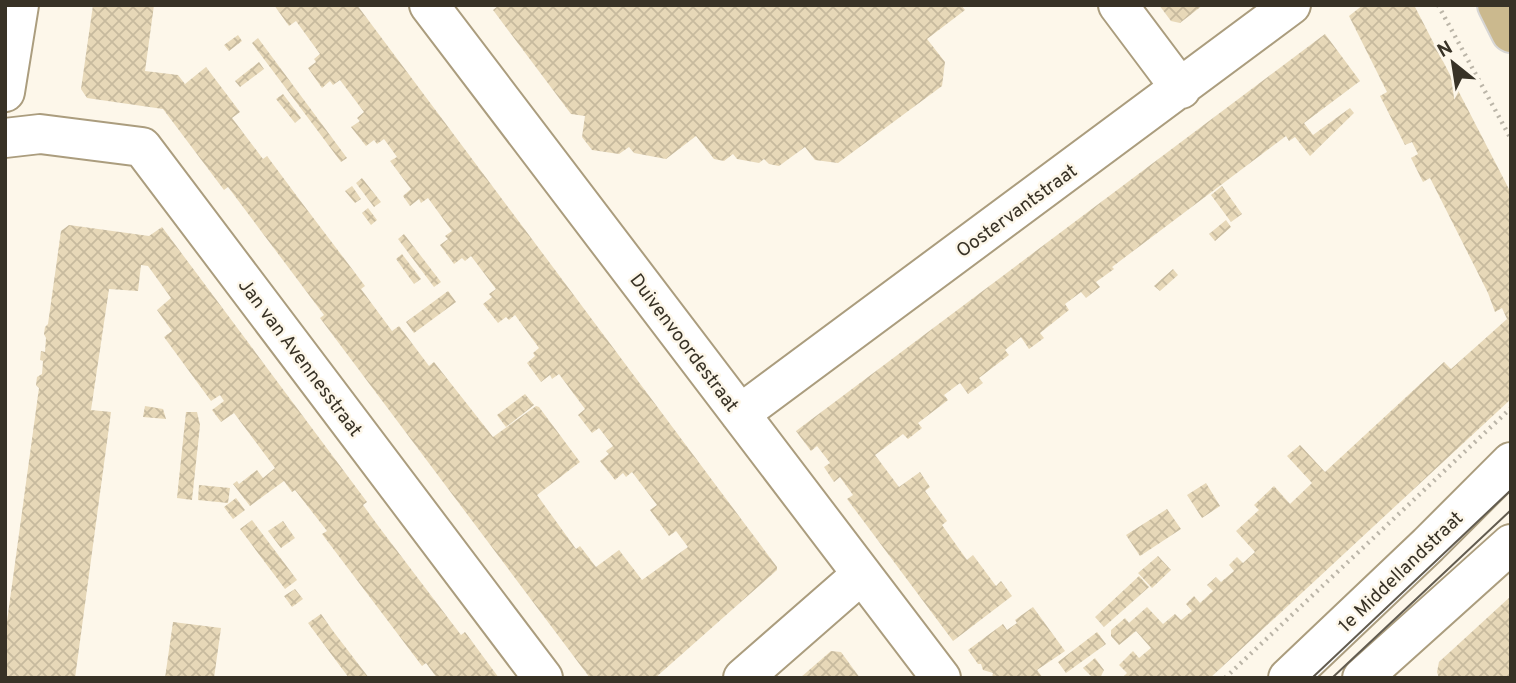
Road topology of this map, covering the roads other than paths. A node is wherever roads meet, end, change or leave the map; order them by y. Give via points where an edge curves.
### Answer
1 (19, 5) edge
2 (429, 5) edge
3 (1118, 5) edge
4 (1291, 5) edge
5 (1497, 5) edge
6 (1511, 33) edge
7 (1181, 89) junction
8 (5, 92) edge
9 (5, 138) edge
10 (740, 414) junction
11 (1511, 462) edge
12 (1511, 544) edge
13 (862, 574) junction
14 (1399, 663) edge
15 (543, 678) edge
16 (743, 678) edge
17 (941, 678) edge
18 (1288, 678) edge
19 (1362, 678) edge

1 - 8 street
2 - 10 street, Duivenvoordestraat
3 - 7 street
4 - 7 street, Oostervantstraat
5 - 6 main road
7 - 10 street, Oostervantstraat
9 - 15 street, Jan van Avennesstraat via 40,134 142,147
10 - 13 street, Duivenvoordestraat
11 - 18 street, 1e Middellandstraat
12 - 14 street
13 - 16 street
13 - 17 street, Duivenvoordestraat
14 - 19 street

